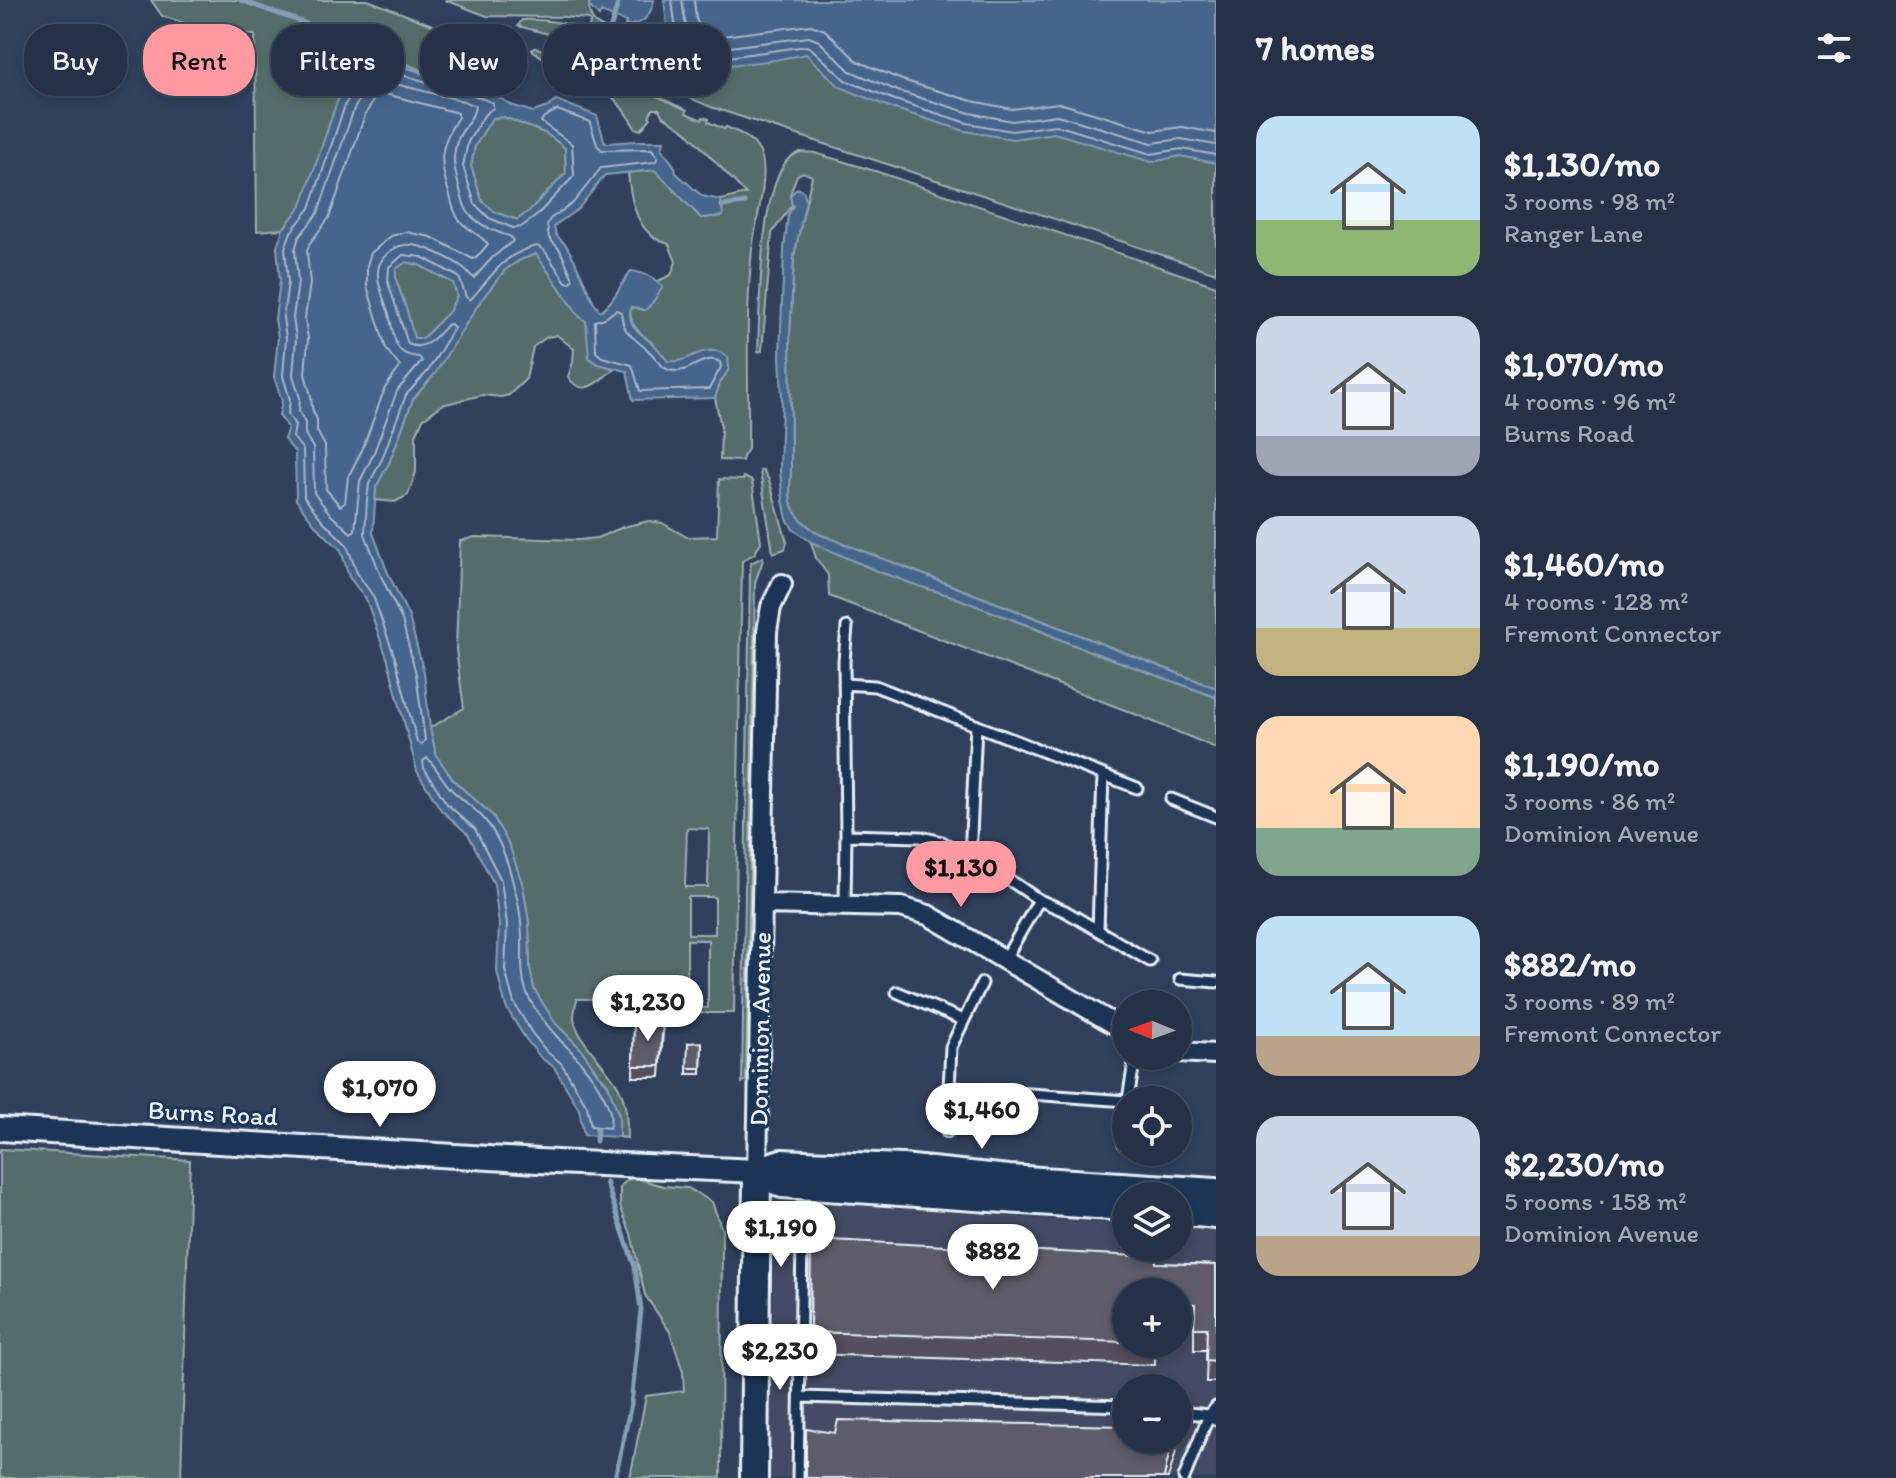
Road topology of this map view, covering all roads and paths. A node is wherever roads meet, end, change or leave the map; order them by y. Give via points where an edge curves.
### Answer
1 (782, 584) dead end
2 (847, 627) dead end
3 (844, 684) junction
4 (976, 725) junction
5 (1103, 775) junction
6 (1137, 788) dead end
7 (1171, 799) dead end
8 (1216, 817) edge
9 (846, 835) junction
10 (970, 858) junction
11 (1039, 900) junction
12 (762, 904) junction
13 (845, 905) junction
14 (1098, 930) junction
15 (1005, 959) junction
16 (1150, 961) dead end
17 (1180, 979) dead end
18 (1216, 982) edge
19 (982, 983) dead end
20 (897, 992) dead end
21 (963, 1020) junction
22 (1112, 1023) edge
23 (1192, 1053) edge
24 (1216, 1054) edge
25 (948, 1088) junction
26 (1112, 1099) edge
27 (0, 1129) edge
28 (947, 1132) dead end
29 (757, 1171) junction
30 (1216, 1192) edge
31 (1112, 1206) edge
32 (1192, 1212) edge
33 (1216, 1215) edge
34 (834, 1244) edge
35 (800, 1397) junction
36 (1112, 1406) edge
37 (1192, 1413) edge
38 (1214, 1414) edge
39 (754, 1478) edge
40 (798, 1478) edge
41 (1184, 1478) edge

1 - 12 street, Dominion Avenue via 767,631
2 - 3 lane
3 - 4 lane via 875,686
3 - 9 lane
4 - 5 lane
4 - 10 lane
5 - 6 lane
5 - 14 lane
7 - 8 lane
9 - 10 lane via 928,838
9 - 13 lane
10 - 11 lane
11 - 14 lane
11 - 15 lane
12 - 13 street
12 - 29 street, Dominion Avenue
13 - 15 street via 915,910
14 - 16 lane
15 - 22 street
17 - 18 lane
19 - 21 lane
20 - 21 lane
21 - 25 lane via 951,1047
23 - 24 street
25 - 26 lane
25 - 28 lane
27 - 29 street, Burns Road
29 - 30 main road via 781,1163
29 - 31 main road via 782,1184
29 - 39 main road, Dominion Avenue
32 - 33 main road
34 - 35 lane via 802,1242
35 - 36 lane
35 - 40 lane
37 - 38 lane
38 - 41 lane

